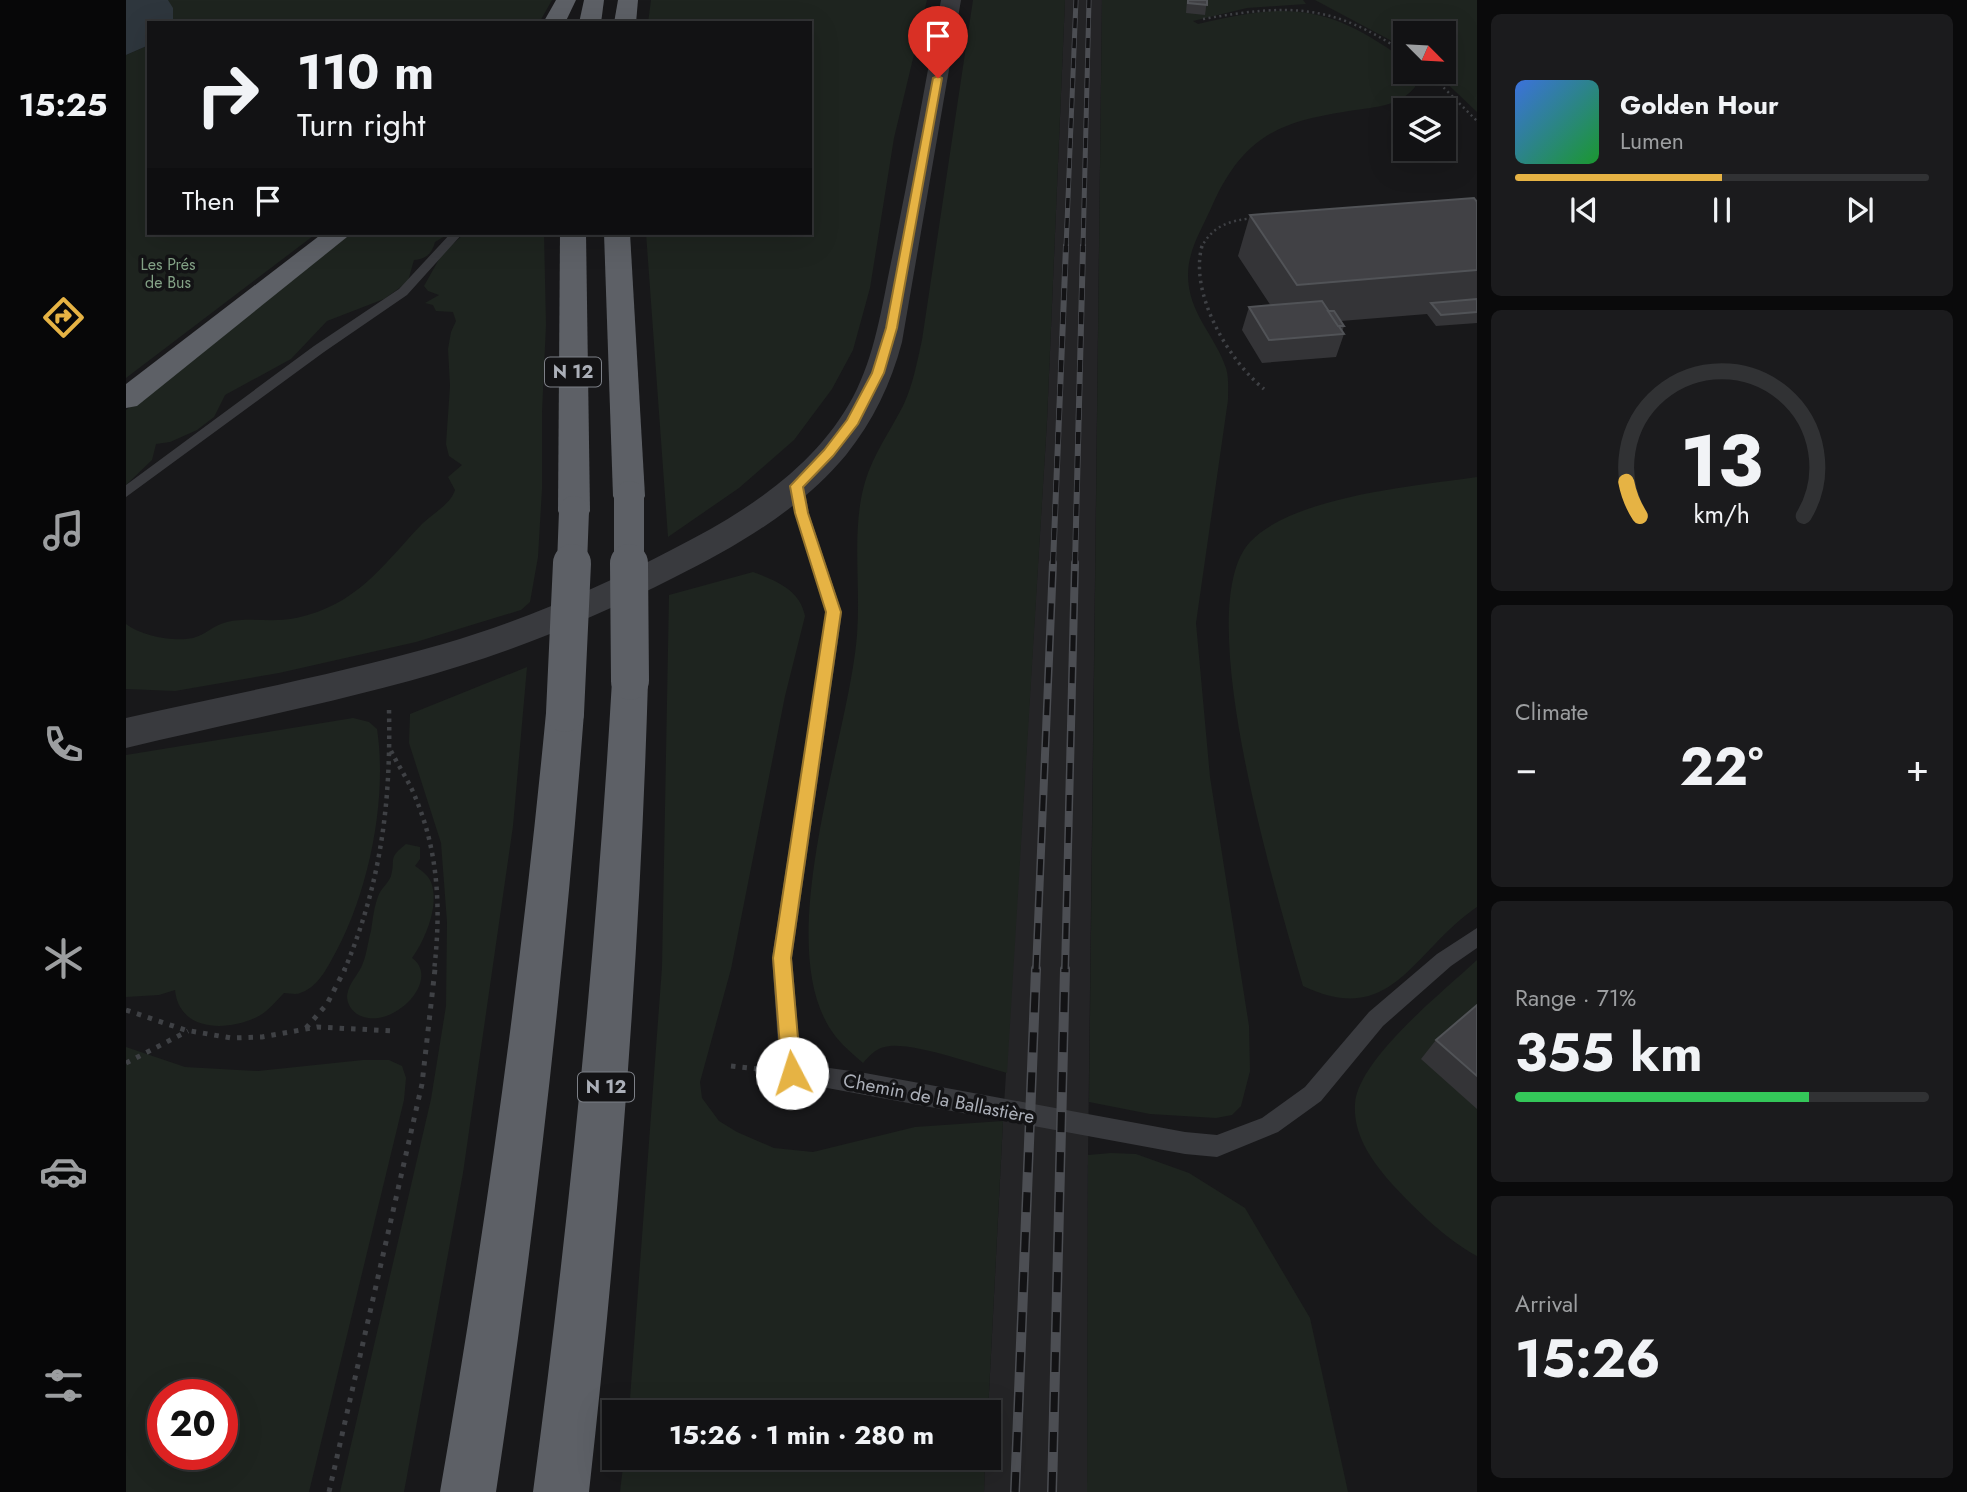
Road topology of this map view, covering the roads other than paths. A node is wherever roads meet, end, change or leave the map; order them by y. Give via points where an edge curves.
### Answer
1 (566, 0) edge
2 (594, 0) edge
3 (628, 0) edge
4 (951, 0) edge
5 (555, 21) edge
6 (590, 21) edge
7 (625, 21) edge
8 (336, 235) edge
9 (455, 235) edge
10 (573, 235) edge
11 (617, 235) edge
12 (126, 399) edge
13 (797, 486) junction
14 (126, 492) edge
15 (126, 709) edge
16 (221, 710) junction
17 (126, 733) edge
18 (1477, 937) edge
19 (468, 1492) edge
20 (561, 1492) edge

1 - 5 highway
2 - 6 highway
3 - 7 highway
4 - 13 street via 886,348 872,389 853,421
8 - 12 highway
9 - 14 lane via 402,292
10 - 19 highway, N 12, bridge via 574,512 554,850 534,1028
11 - 20 highway, N 12, bridge via 629,496 626,804 588,1269
13 - 16 street via 715,542 580,608 419,664
13 - 18 lane, Chemin de la Ballastière via 834,612 782,958 792,1073 1217,1146 1270,1125 1313,1094 1376,1019
15 - 16 street
16 - 17 street

